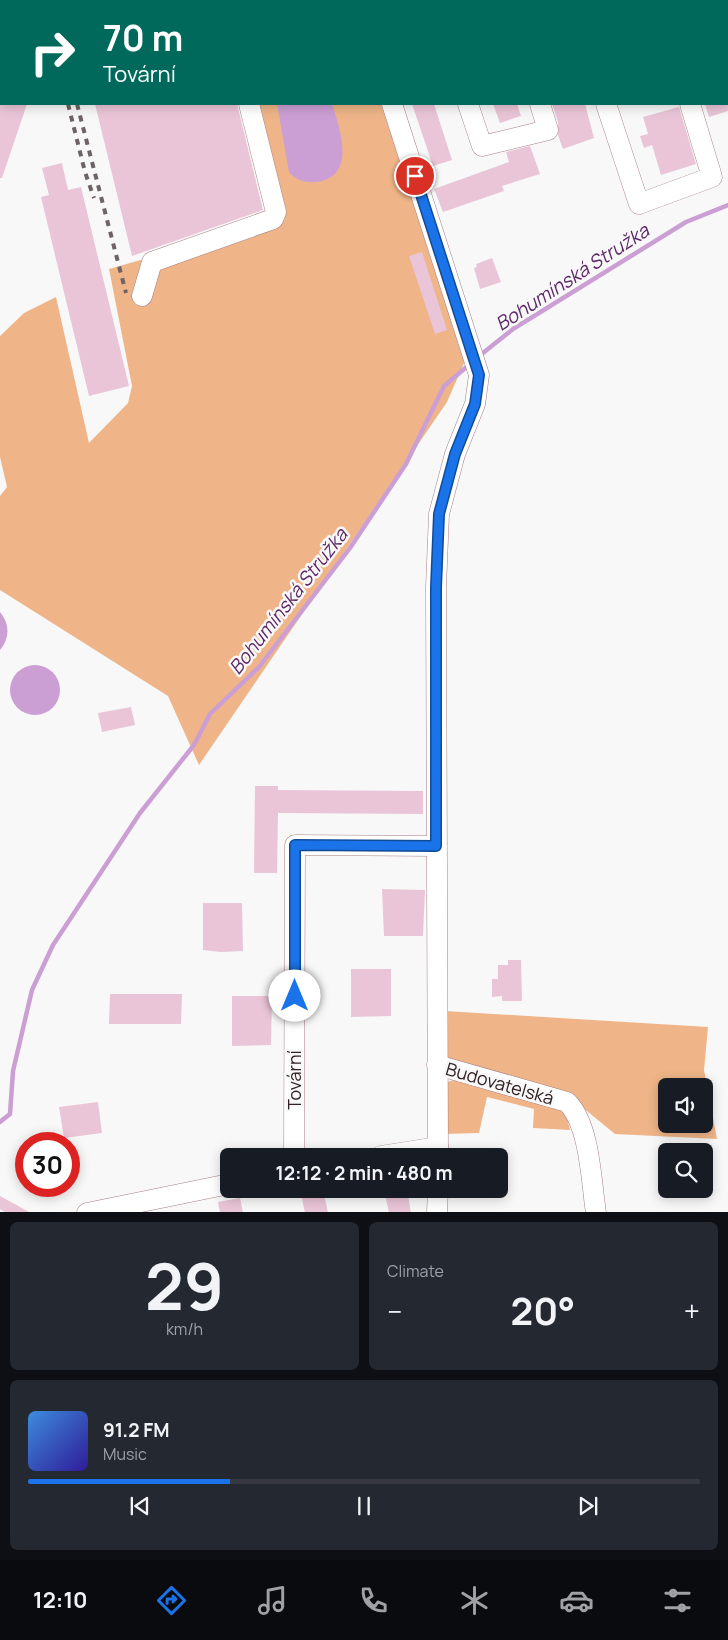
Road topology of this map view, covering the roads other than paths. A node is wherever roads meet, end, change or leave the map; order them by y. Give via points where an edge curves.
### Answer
1 (249, 105) edge
2 (392, 105) edge
3 (468, 105) edge
4 (540, 105) edge
5 (606, 105) edge
6 (690, 105) edge
7 (142, 296) dead end
8 (436, 846) junction
9 (437, 1065) junction
10 (294, 1148) edge
11 (438, 1148) edge
12 (220, 1186) edge
13 (438, 1198) edge
14 (87, 1212) edge
15 (437, 1212) edge
16 (596, 1212) edge

1 - 7 street via 276,212 273,219 152,262
2 - 8 street via 479,375 475,404 455,454 439,514
3 - 4 street via 482,146 548,130
5 - 6 street via 639,204 712,177
8 - 9 street
8 - 10 street, Tovární via 295,845
9 - 11 street
9 - 16 street, Budovatelská via 567,1102 582,1127
12 - 14 street
13 - 15 street

